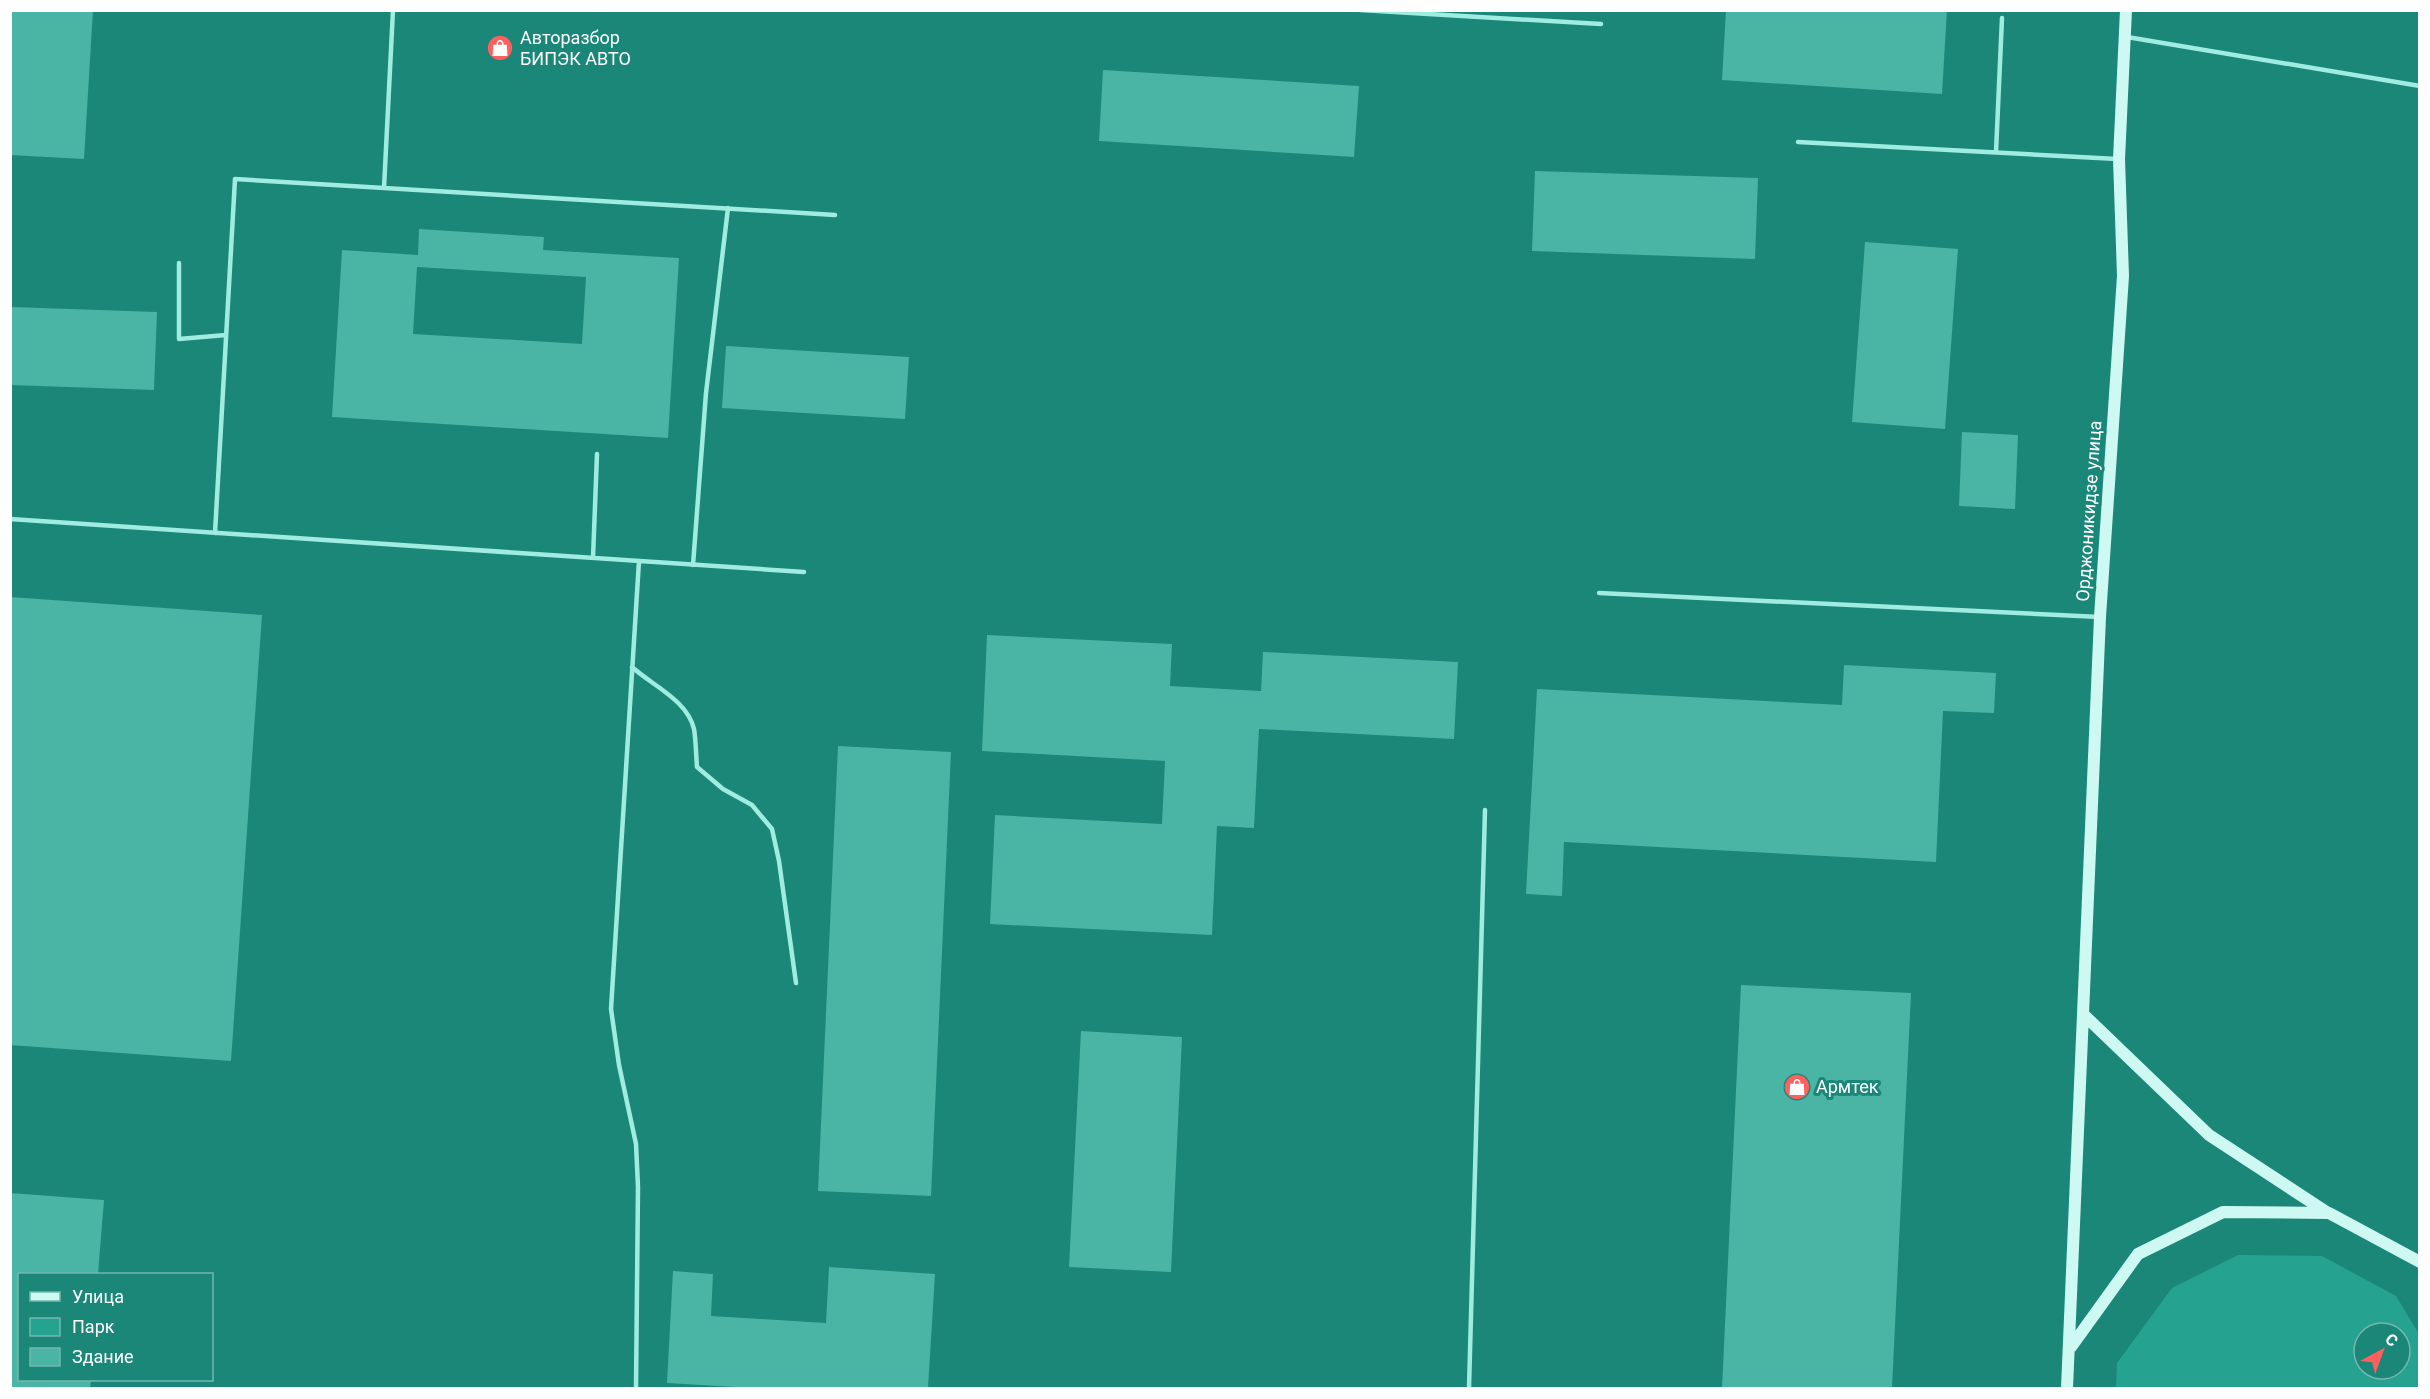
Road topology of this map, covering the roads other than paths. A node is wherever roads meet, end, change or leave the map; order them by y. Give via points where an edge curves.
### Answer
1 (393, 10) edge
2 (1360, 10) edge
3 (2126, 10) edge
4 (2002, 18) dead end
5 (1601, 24) dead end
6 (2125, 37) junction
7 (2420, 86) edge
8 (1798, 142) dead end
9 (1996, 152) junction
10 (2120, 159) junction
11 (384, 188) junction
12 (728, 208) junction
13 (835, 215) dead end
14 (179, 263) dead end
15 (226, 335) junction
16 (597, 454) dead end
17 (10, 519) edge
18 (215, 532) junction
19 (593, 558) junction
20 (639, 561) junction
21 (693, 565) junction
22 (804, 572) dead end
23 (1599, 593) dead end
24 (2100, 617) junction
25 (632, 667) junction
26 (1485, 810) dead end
27 (796, 983) dead end
28 (2084, 1014) junction
29 (2328, 1212) junction
30 (2420, 1262) edge
31 (2070, 1348) junction
32 (636, 1389) edge
33 (1469, 1389) edge
34 (2067, 1389) edge

1 - 11 lane
2 - 5 lane
3 - 6 main road, Орджоникидзе улица
4 - 9 lane
6 - 7 lane
6 - 10 main road, Орджоникидзе улица
8 - 9 lane
9 - 10 lane
10 - 24 main road, Орджоникидзе улица via 2123,276
11 - 12 lane
11 - 15 lane via 236,178
12 - 13 lane
12 - 21 lane via 706,393
14 - 15 lane via 179,339
15 - 18 lane
16 - 19 lane
17 - 18 lane
18 - 19 lane
19 - 20 lane
20 - 21 lane
20 - 25 lane
21 - 22 lane
23 - 24 lane
24 - 28 main road, Орджоникидзе улица
25 - 27 lane via 679,702 693,727 697,767 723,789 752,805 772,829
25 - 32 lane via 611,1009 636,1144
26 - 33 lane
28 - 29 main road via 2209,1135
28 - 31 main road, Орджоникидзе улица
29 - 30 main road
29 - 31 main road via 2223,1212 2138,1254
31 - 34 main road, Орджоникидзе улица

